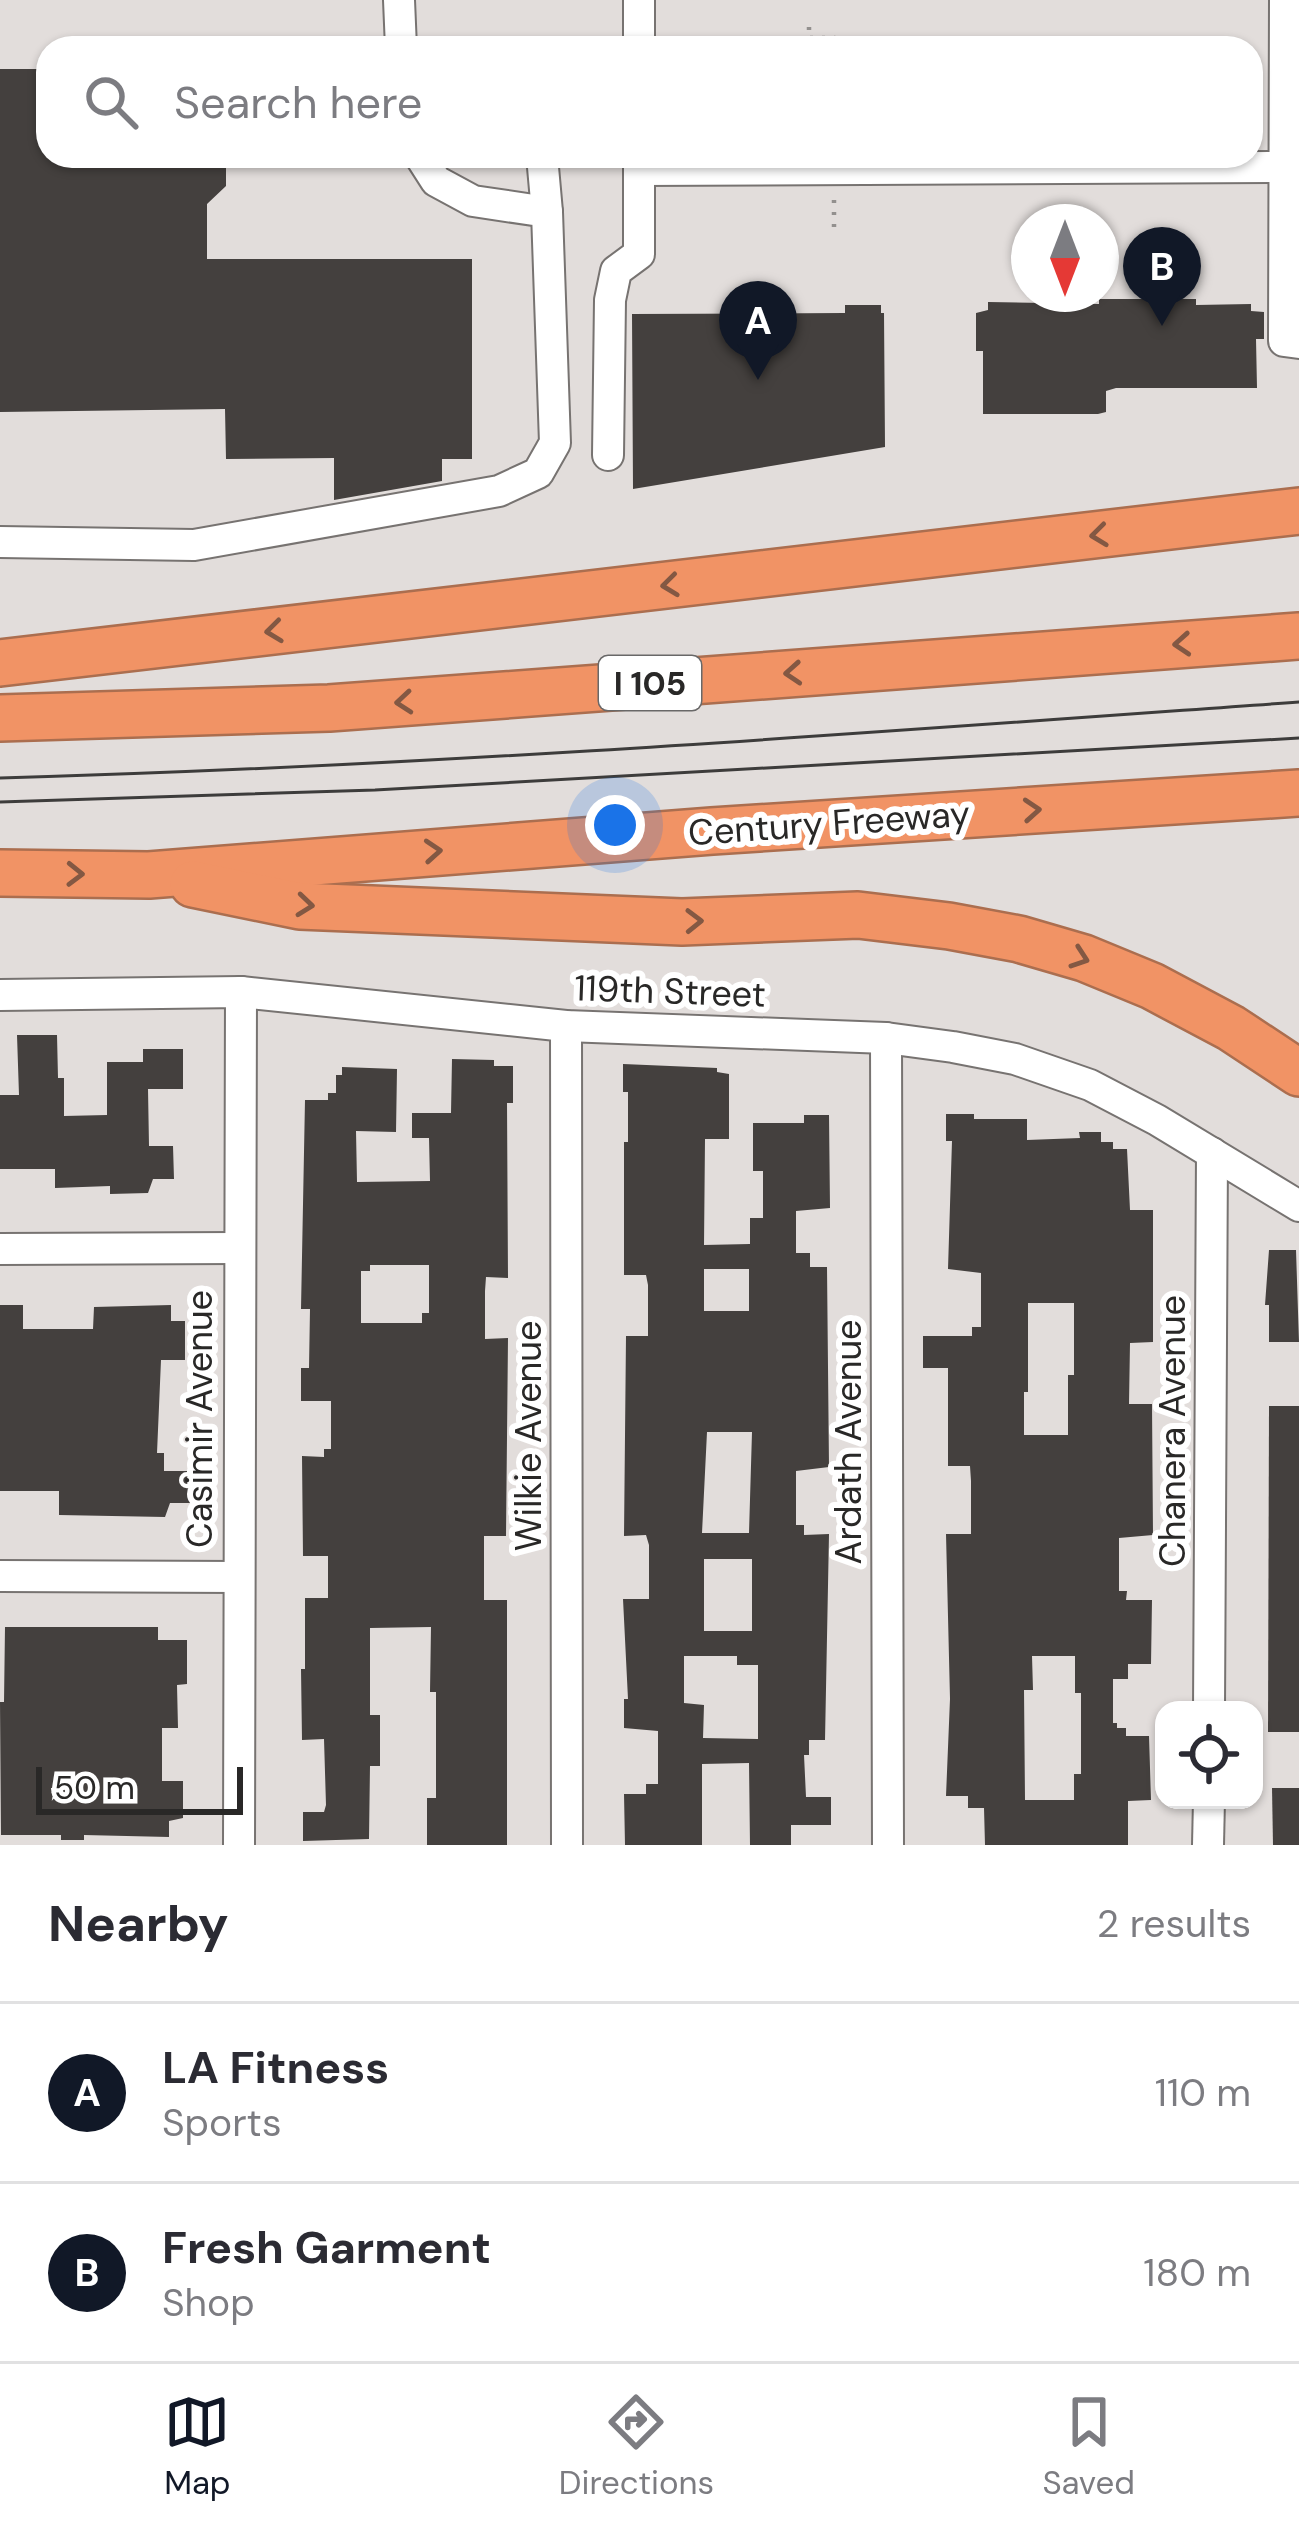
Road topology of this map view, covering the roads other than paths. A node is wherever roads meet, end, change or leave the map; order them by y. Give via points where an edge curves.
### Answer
1 (399, 0) edge
2 (639, 0) edge
3 (1285, 0) edge
4 (400, 36) edge
5 (639, 36) edge
6 (1292, 167) edge
7 (428, 168) edge
8 (543, 168) edge
9 (639, 168) edge
10 (547, 212) junction
11 (1292, 342) edge
12 (608, 455) dead end
13 (1299, 511) edge
14 (0, 542) edge
15 (1299, 636) edge
16 (0, 663) edge
17 (0, 718) edge
18 (1299, 793) edge
19 (0, 873) edge
20 (149, 874) junction
21 (241, 992) junction
22 (0, 995) edge
23 (566, 1026) junction
24 (886, 1039) junction
25 (1299, 1073) edge
26 (1212, 1154) junction
27 (1299, 1206) edge
28 (238, 1248) junction
29 (0, 1249) edge
30 (0, 1576) edge
31 (239, 1577) junction
32 (1209, 1701) edge
33 (1209, 1809) edge
34 (239, 1845) edge
35 (567, 1845) edge
36 (888, 1845) edge
37 (1208, 1845) edge

1 - 4 street
2 - 5 street
3 - 6 street
6 - 11 street
7 - 10 street via 473,201
8 - 10 street
9 - 12 street via 639,254 616,271 610,300
10 - 14 street via 555,443 538,473 499,490 194,544
13 -> 16 highway
15 -> 17 highway, I 105 via 329,708
20 -> 18 highway, Century Freeway
19 -> 20 highway, Century Freeway
20 -> 25 highway via 300,906 682,922 858,915 973,930 1084,958 1152,986
21 - 22 street, 119th Street
21 - 23 street, 119th Street
21 - 28 street, Casimir Avenue
23 - 24 street, 119th Street
23 - 35 street, Wilkie Avenue
24 - 26 street, 119th Street via 1015,1059 1090,1084
24 - 36 street, Ardath Avenue
26 - 27 street, 119th Street
26 - 32 street, Chanera Avenue
28 - 29 street
28 - 31 street, Casimir Avenue
30 - 31 street
31 - 34 street, Casimir Avenue
33 - 37 street

